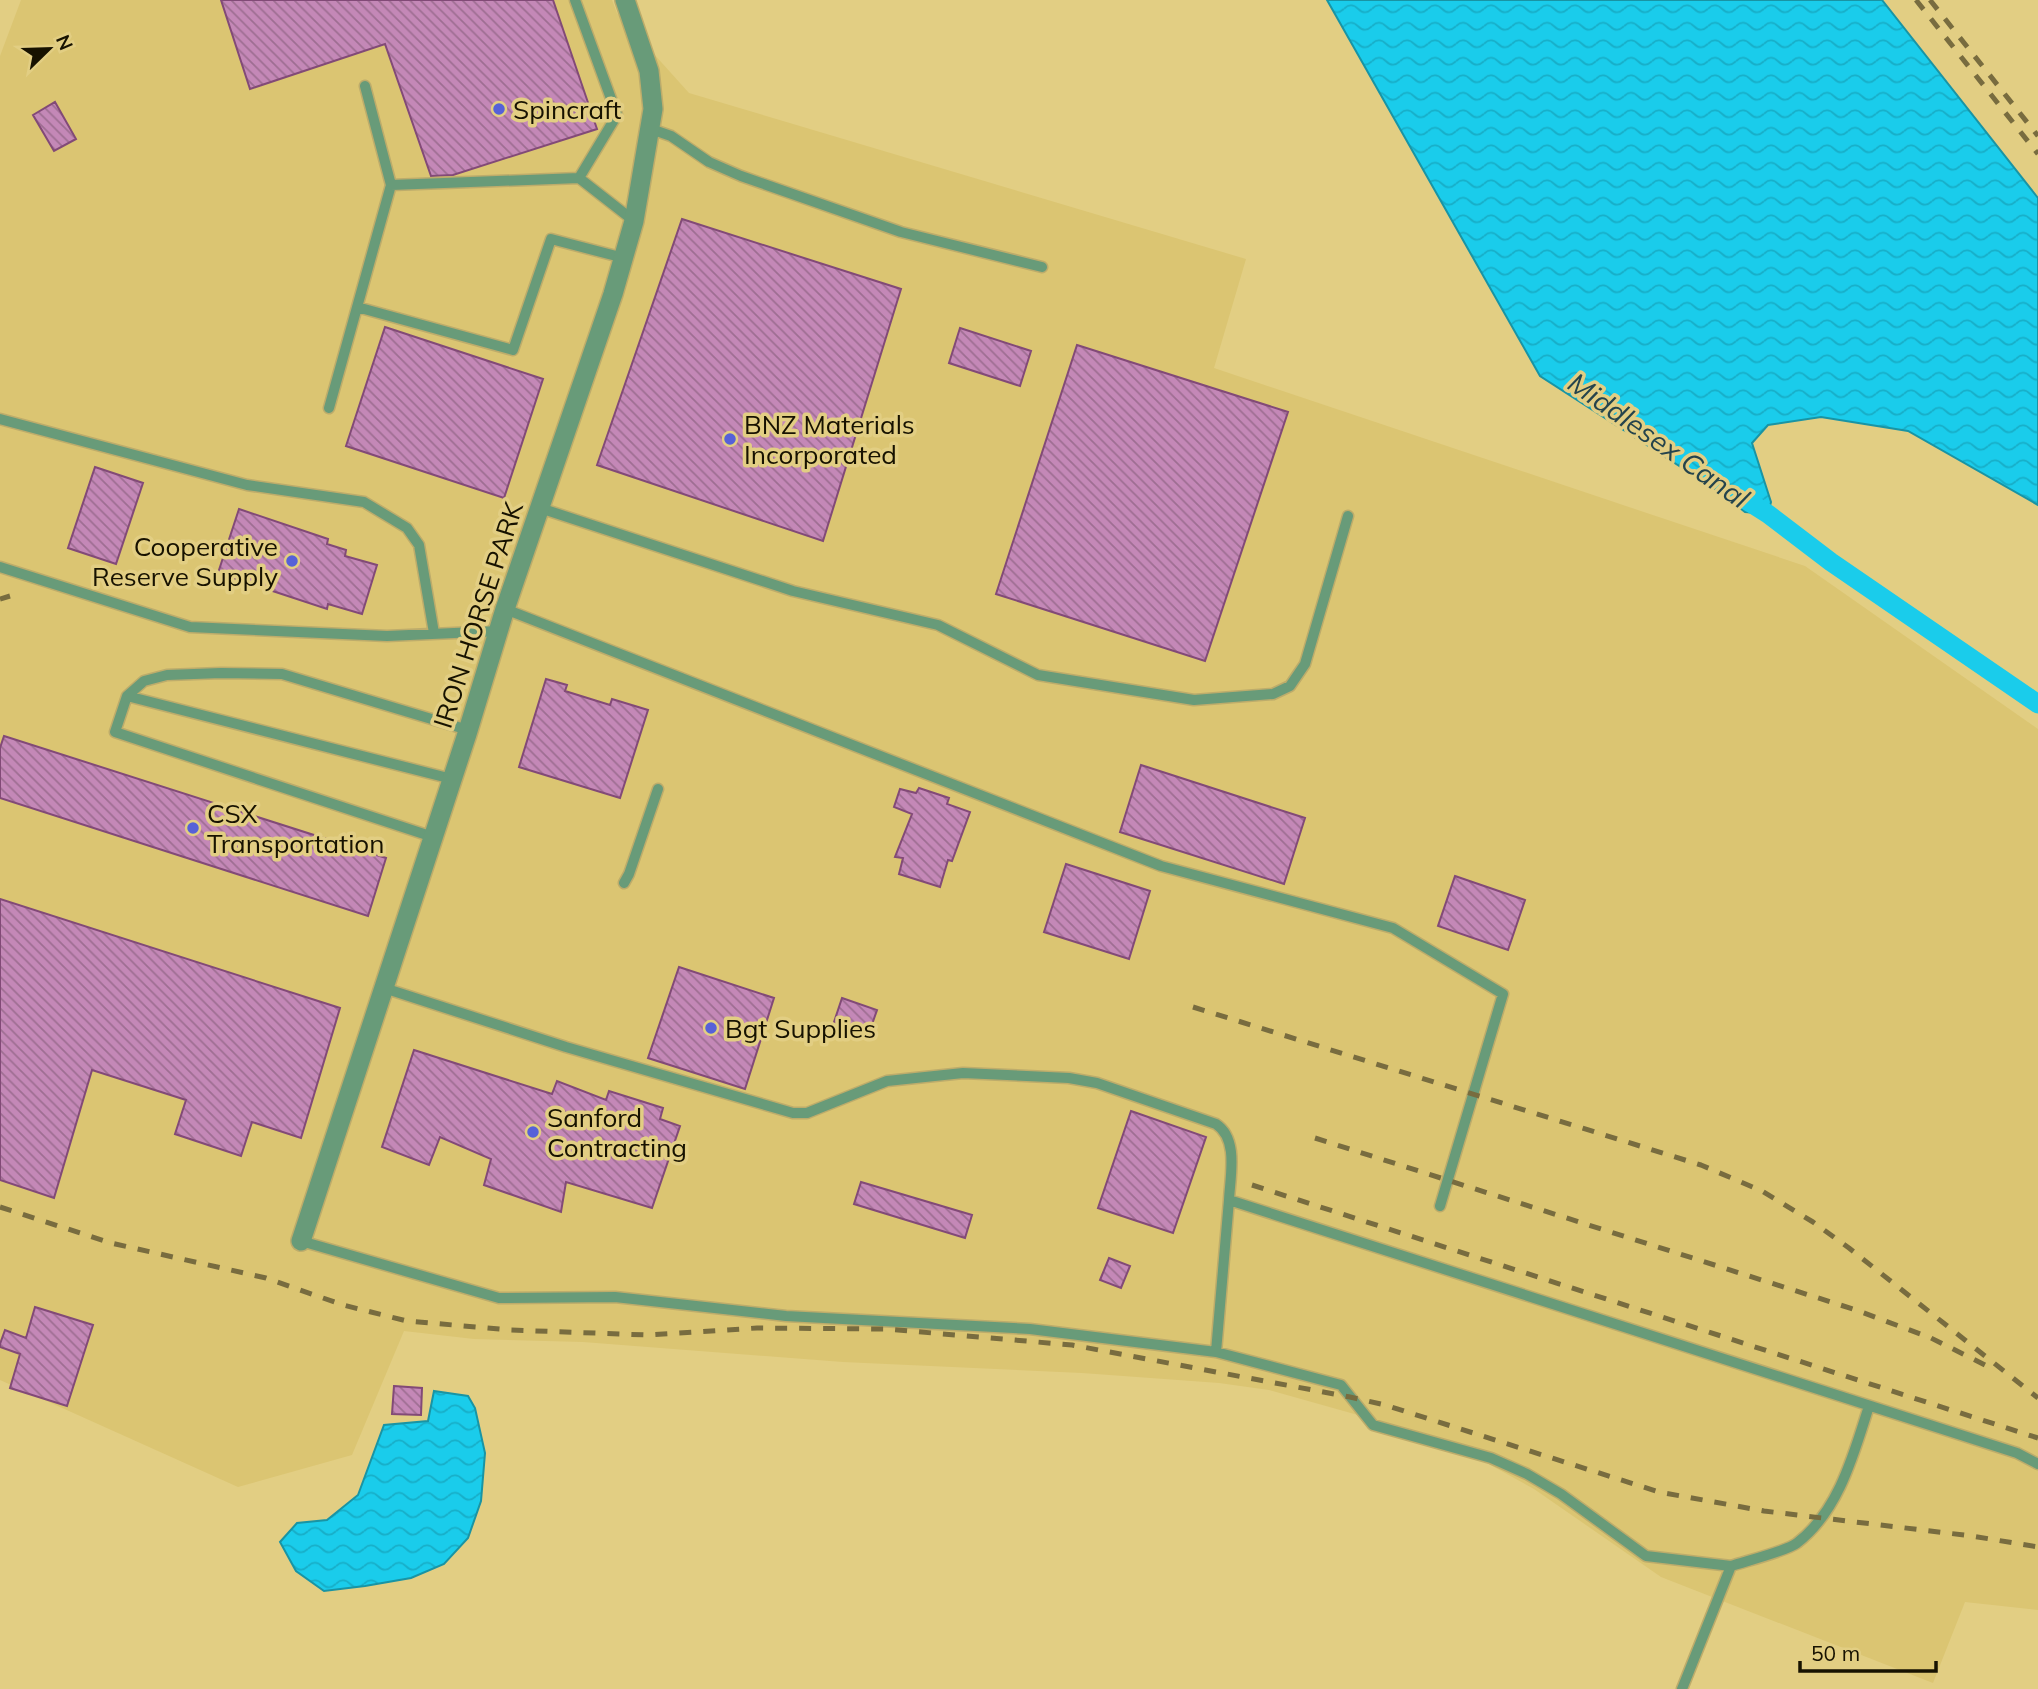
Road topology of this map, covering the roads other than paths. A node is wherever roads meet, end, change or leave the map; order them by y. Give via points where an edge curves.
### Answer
1 (575, 0) edge
2 (625, 0) edge
3 (365, 86) dead end
4 (651, 129) junction
5 (579, 178) junction
6 (391, 185) junction
7 (634, 221) junction
8 (624, 258) junction
9 (1042, 267) dead end
10 (357, 307) junction
11 (330, 408) dead end
12 (0, 419) edge
13 (540, 508) junction
14 (1348, 516) dead end
15 (0, 567) edge
16 (505, 609) junction
17 (499, 631) junction
18 (434, 634) junction
19 (127, 696) junction
20 (468, 730) junction
21 (452, 779) junction
22 (658, 789) dead end
23 (433, 837) junction
24 (624, 883) dead end
25 (384, 988) junction
26 (1229, 1200) junction
27 (1440, 1206) dead end
28 (301, 1241) joint
29 (1216, 1352) junction
30 (1869, 1406) junction
31 (2038, 1464) edge
32 (1731, 1566) junction
33 (1682, 1689) edge

1 - 5 lane via 617,115
2 - 4 street, IRON HORSE PARK via 649,71
3 - 6 lane
4 - 7 street, IRON HORSE PARK
4 - 9 lane via 671,136 709,162 753,180 901,232
5 - 6 lane
5 - 7 lane
6 - 10 lane
7 - 8 street, IRON HORSE PARK
8 - 10 lane via 551,239 513,351
8 - 13 street, IRON HORSE PARK
10 - 11 lane
12 - 18 lane via 247,485 364,502 407,528 419,545
13 - 14 lane via 793,591 938,625 1038,675 1194,700 1273,694 1290,687 1306,664
13 - 16 street, IRON HORSE PARK
15 - 18 lane via 190,626
16 - 17 street, IRON HORSE PARK
16 - 27 lane via 1161,866 1393,928 1503,994
17 - 18 lane
17 - 20 street, IRON HORSE PARK
19 - 20 lane via 144,681 167,675 282,674
19 - 21 lane
19 - 23 lane via 115,732
20 - 21 street, IRON HORSE PARK
21 - 23 street, IRON HORSE PARK
22 - 24 lane
23 - 25 street, IRON HORSE PARK
25 - 26 lane via 793,1113 912,1077 963,1073 1097,1083 1222,1128 1231,1151
25 - 28 street, IRON HORSE PARK
26 - 29 lane
26 - 30 lane
28 - 29 lane via 499,1298 615,1297 786,1316 1030,1329
29 - 32 lane via 1341,1385 1373,1424 1491,1458 1527,1474 1646,1556
30 - 31 lane via 2017,1453
30 - 32 lane via 1850,1465 1824,1517 1796,1545
32 - 33 lane

